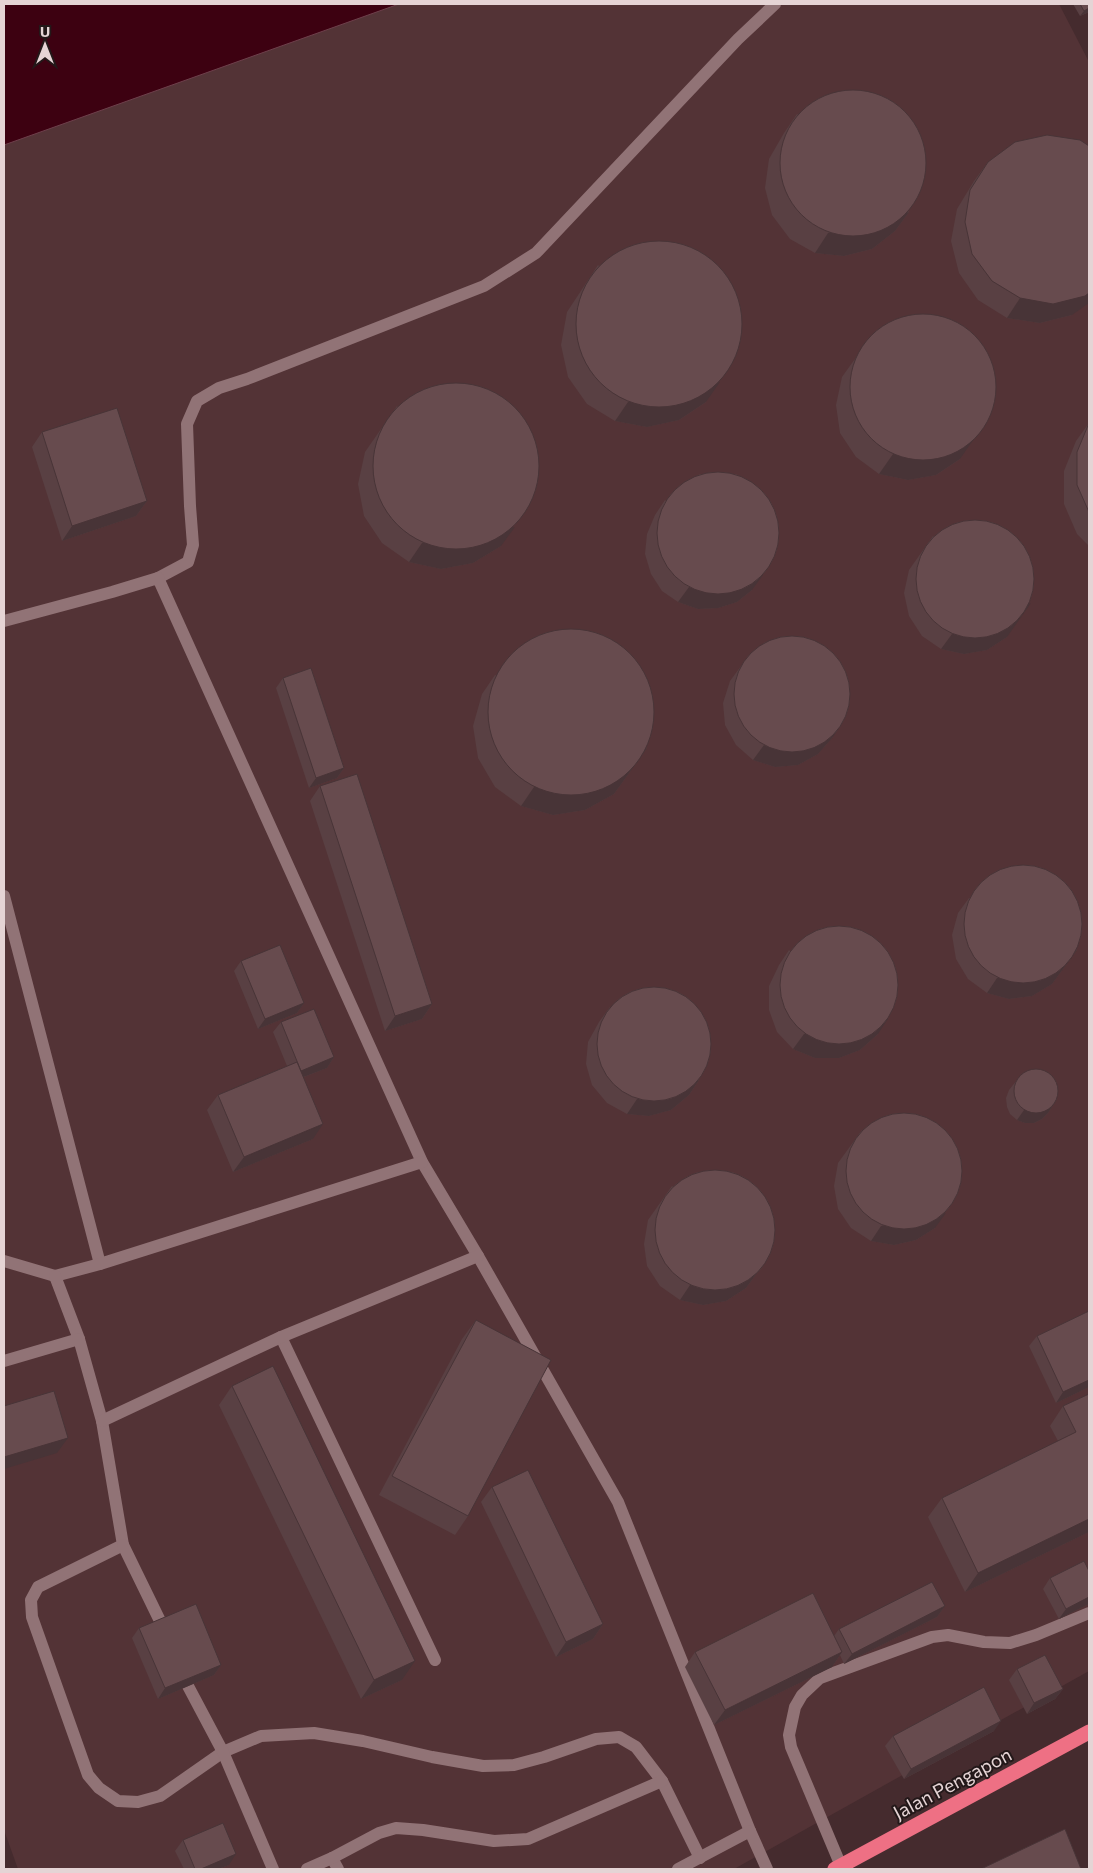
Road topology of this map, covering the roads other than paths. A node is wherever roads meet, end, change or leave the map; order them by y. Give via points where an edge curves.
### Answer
1 (775, 4) edge
2 (158, 578) junction
3 (4, 621) edge
4 (4, 896) edge
5 (422, 1162) junction
6 (478, 1256) junction
7 (4, 1261) edge
8 (100, 1264) junction
9 (55, 1276) junction
10 (281, 1337) junction
11 (79, 1340) junction
12 (4, 1361) edge
13 (102, 1421) junction
14 (123, 1545) junction
15 (1089, 1612) edge
16 (162, 1625) edge
17 (435, 1660) dead end
18 (188, 1686) edge
19 (1089, 1732) edge
20 (222, 1752) junction
21 (662, 1781) junction
22 (750, 1831) junction
23 (700, 1858) junction
24 (335, 1864) edge
25 (838, 1868) edge
26 (274, 1869) edge
27 (307, 1869) edge
28 (678, 1869) edge
29 (767, 1869) edge

1 - 2 lane via 536,253 484,286 219,388 197,401 187,424 193,545 188,562
2 - 3 lane
2 - 5 lane
4 - 8 lane
5 - 6 lane
5 - 8 lane
6 - 10 lane
6 - 22 lane via 618,1502
7 - 9 lane
8 - 9 lane
9 - 11 lane
10 - 13 lane
10 - 17 lane
11 - 12 lane
11 - 13 lane
13 - 14 lane
14 - 16 lane
14 - 20 lane via 38,1588 31,1600 32,1617 88,1775 99,1788 118,1801 138,1802 160,1796
15 - 25 lane via 1010,1643 948,1635 932,1637 820,1678 802,1695 792,1718 791,1747
18 - 20 lane
19 - 25 highway, Jalan Pengapon
20 - 21 lane via 261,1736 314,1733 483,1766 514,1765 596,1739 619,1737 636,1747
20 - 26 lane
21 - 23 lane
21 - 24 lane via 528,1839 494,1841 396,1828 379,1833
22 - 23 lane
22 - 29 lane
23 - 28 lane
24 - 27 lane

